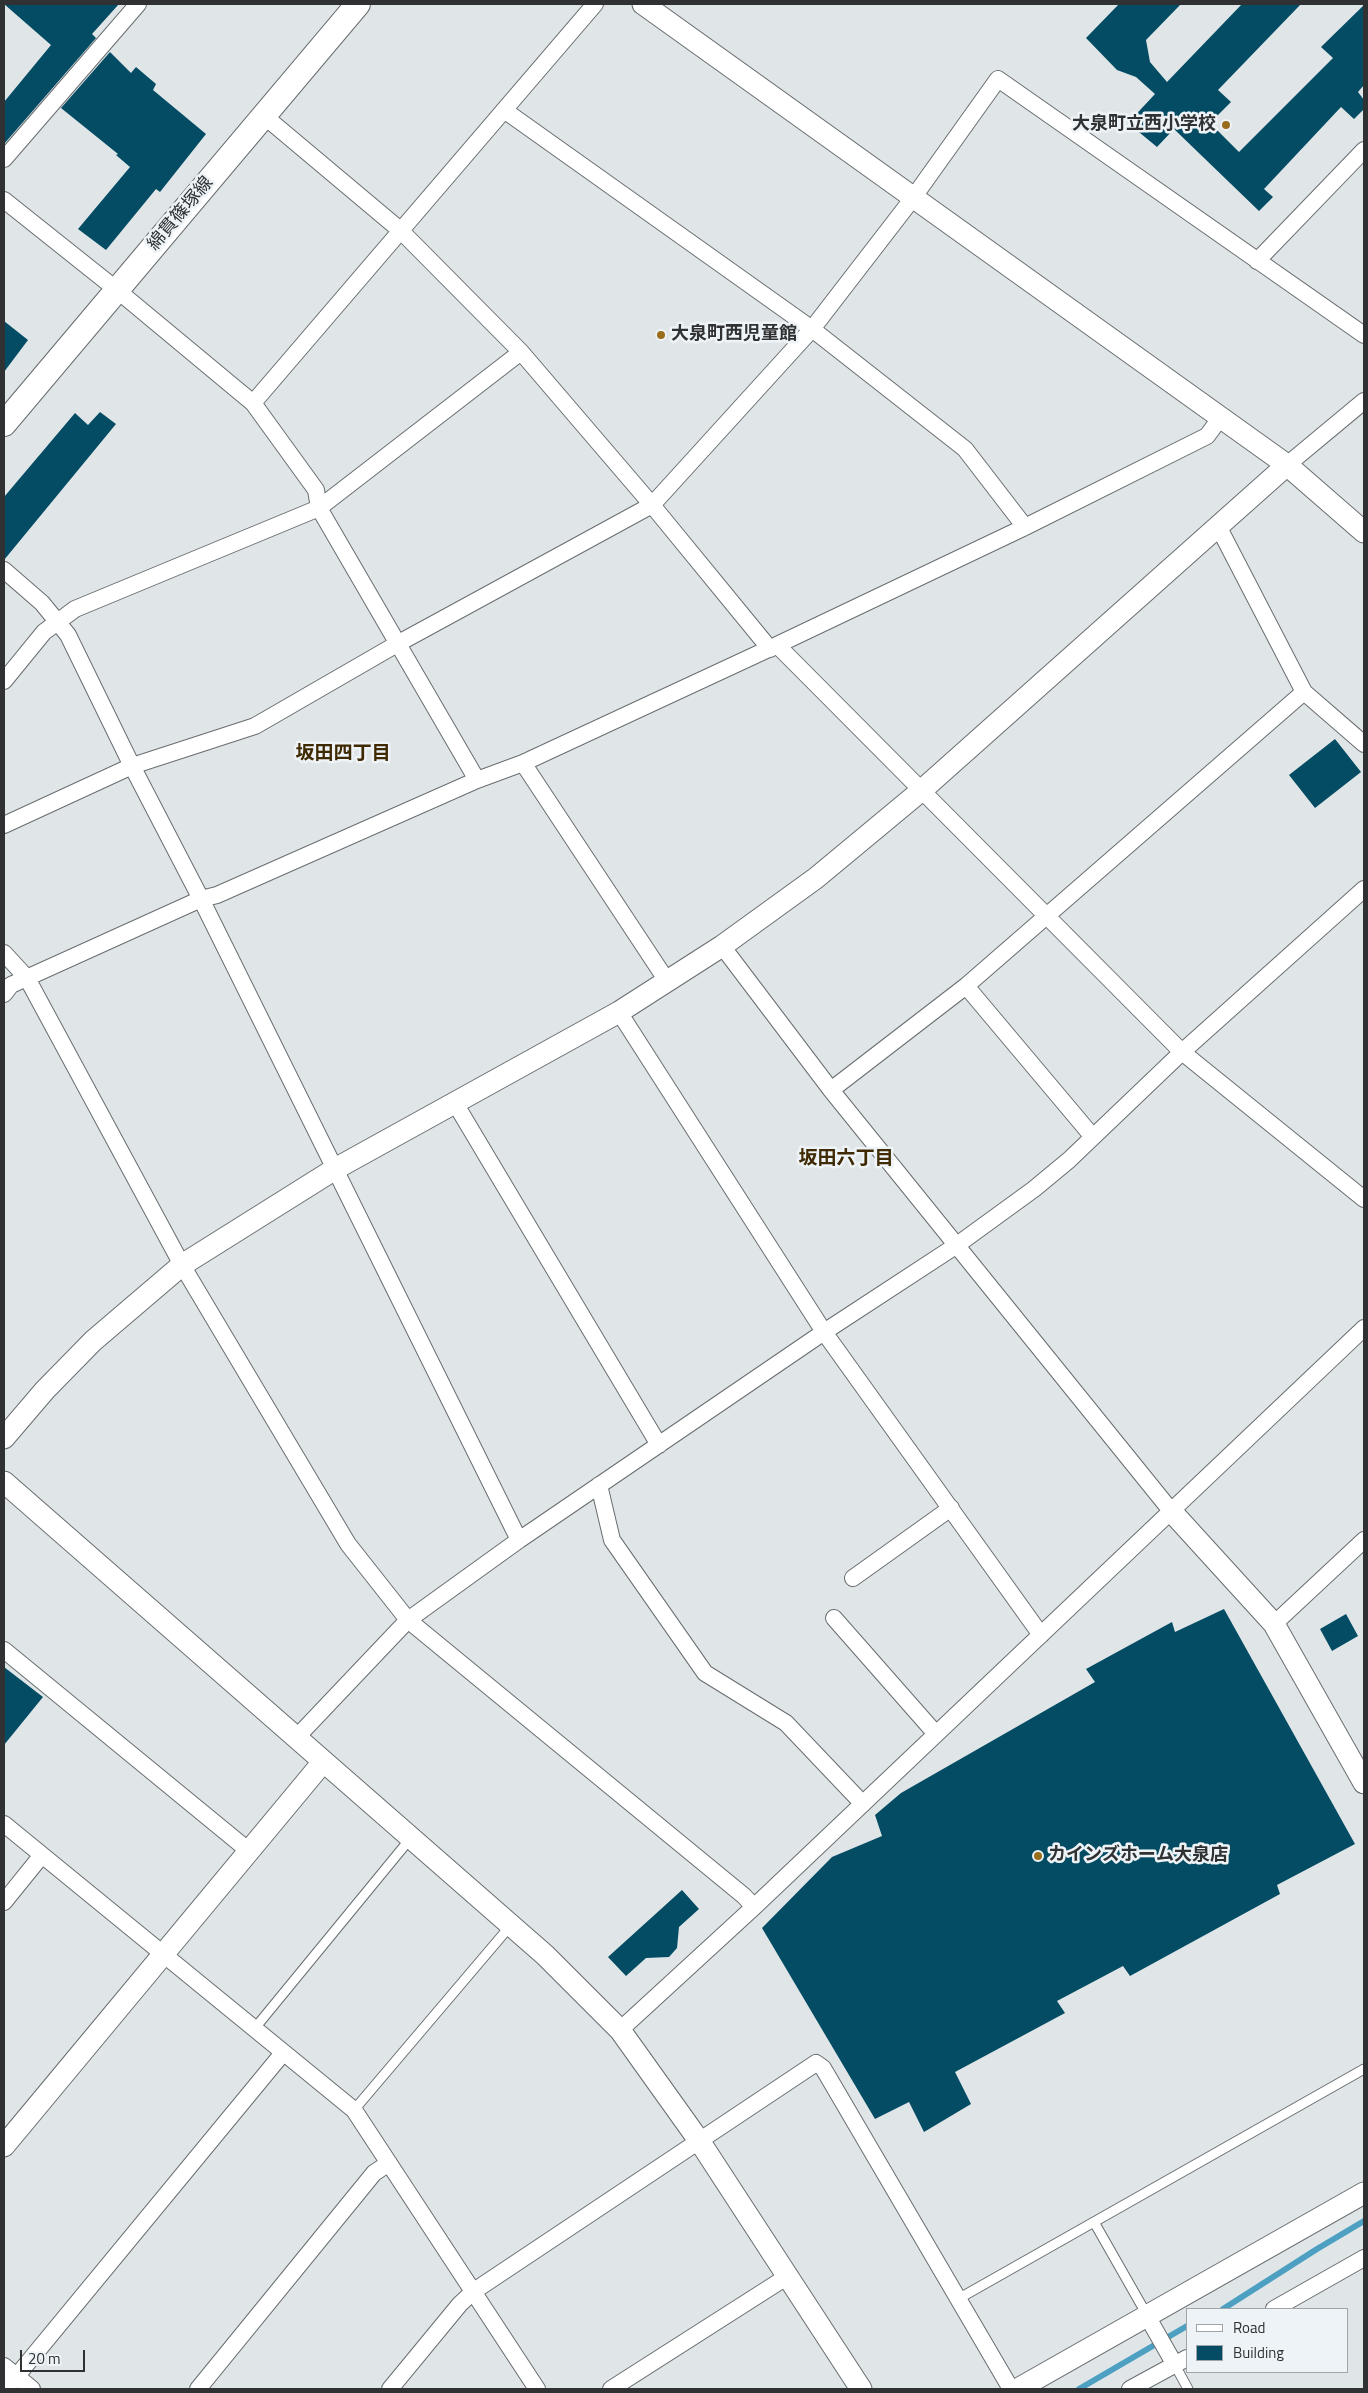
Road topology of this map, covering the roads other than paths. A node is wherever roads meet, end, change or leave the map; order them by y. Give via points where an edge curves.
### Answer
1 (138, 4) edge
2 (358, 4) edge
3 (595, 4) edge
4 (643, 4) edge
5 (504, 110) junction
6 (263, 115) junction
7 (1364, 150) edge
8 (4, 159) edge
9 (913, 198) junction
10 (4, 200) edge
11 (400, 230) junction
12 (1257, 261) junction
13 (117, 290) junction
14 (812, 329) junction
15 (1364, 336) edge
16 (521, 352) junction
17 (1364, 401) edge
18 (253, 404) junction
19 (1221, 417) junction
20 (4, 424) edge
21 (1287, 466) junction
22 (652, 505) junction
23 (319, 508) junction
24 (1218, 526) junction
25 (1025, 527) junction
26 (1364, 532) edge
27 (4, 570) edge
28 (58, 620) junction
29 (397, 644) junction
30 (773, 647) junction
31 (4, 681) edge
32 (1304, 692) junction
33 (1364, 744) edge
34 (523, 763) junction
35 (132, 766) junction
36 (477, 780) junction
37 (922, 790) junction
38 (4, 825) edge
39 (1364, 889) edge
40 (201, 899) junction
41 (1046, 918) junction
42 (722, 946) junction
43 (4, 953) edge
44 (27, 978) junction
45 (667, 981) junction
46 (966, 986) junction
47 (4, 994) edge
48 (619, 1012) junction
49 (1182, 1052) junction
50 (831, 1090) junction
51 (455, 1103) junction
52 (1093, 1137) junction
53 (335, 1169) junction
54 (1364, 1199) edge
55 (958, 1246) junction
56 (182, 1265) junction
57 (1364, 1328) edge
58 (824, 1332) junction
59 (4, 1438) edge
60 (659, 1445) junction
61 (4, 1482) edge
62 (599, 1486) junction
63 (950, 1508) junction
64 (1172, 1512) junction
65 (519, 1540) junction
66 (1364, 1540) edge
67 (853, 1578) dead end
68 (834, 1618) dead end
69 (408, 1620) junction
70 (1274, 1624) junction
71 (1041, 1635) junction
72 (4, 1650) edge
73 (936, 1734) junction
74 (296, 1738) junction
75 (323, 1762) junction
76 (1364, 1783) edge
77 (863, 1804) junction
78 (4, 1824) edge
79 (410, 1839) junction
80 (248, 1851) junction
81 (42, 1855) junction
82 (4, 1902) edge
83 (754, 1907) junction
84 (511, 1925) junction
85 (162, 1953) junction
86 (255, 2028) junction
87 (620, 2030) junction
88 (283, 2053) junction
89 (1363, 2074) edge
90 (354, 2110) junction
91 (700, 2142) junction
92 (4, 2146) edge
93 (389, 2163) junction
94 (1364, 2193) edge
95 (1094, 2222) junction
96 (1364, 2258) edge
97 (788, 2276) junction
98 (474, 2291) junction
99 (958, 2299) junction
100 (1276, 2308) edge
101 (1147, 2316) junction
102 (1181, 2361) edge
103 (10, 2371) edge
104 (6, 2389) edge
105 (32, 2389) edge
106 (198, 2389) edge
107 (390, 2389) edge
108 (537, 2389) edge
109 (611, 2389) edge
110 (861, 2389) edge
111 (1011, 2389) edge
112 (1018, 2389) edge
113 (1130, 2389) edge
114 (1188, 2389) edge

1 - 8 street
2 - 6 main road, 綿貫篠塚線
3 - 5 street
4 - 9 street
5 - 11 street
5 - 14 street
6 - 11 street
6 - 13 main road, 綿貫篠塚線
7 - 12 street
9 - 12 street via 998,79
9 - 14 street
9 - 19 street
10 - 13 street
11 - 16 street
11 - 18 street
12 - 15 street
13 - 18 street
13 - 20 main road, 綿貫篠塚線
14 - 22 street
14 - 25 street via 966,449
16 - 22 street
16 - 23 street
17 - 21 street
18 - 23 street via 316,490
19 - 21 street
19 - 25 street via 1207,436
21 - 24 street
21 - 26 street
22 - 29 street
22 - 30 street
23 - 28 street via 75,609
23 - 29 street
24 - 32 street
24 - 37 street
25 - 30 street
27 - 28 street
28 - 31 street via 44,632
28 - 35 street
29 - 35 street via 255,726
29 - 36 street
30 - 34 street
30 - 37 street
32 - 33 street
32 - 41 street
34 - 36 street
34 - 45 street
35 - 38 street
35 - 40 street
36 - 40 street via 217,895
37 - 41 street
37 - 42 street via 816,878
39 - 49 street
40 - 44 street
40 - 53 street
41 - 46 street
41 - 49 street
42 - 45 street
42 - 50 street
43 - 44 street
44 - 47 street via 11,985
44 - 56 street
45 - 48 street
46 - 50 street
46 - 52 street
48 - 51 street
48 - 58 street
49 - 52 street
49 - 54 street
50 - 55 street
51 - 53 street
51 - 60 street
52 - 55 street via 1034,1189
53 - 56 street
53 - 65 street
55 - 58 street
55 - 64 street
56 - 59 street via 93,1342 45,1390
56 - 69 street via 348,1544
57 - 64 street
58 - 60 street
58 - 63 street
60 - 62 street
61 - 74 street
62 - 65 street
62 - 77 street via 612,1540 705,1673 786,1723
63 - 67 street
63 - 71 street
64 - 70 street
64 - 71 street
65 - 69 street
66 - 70 street
68 - 73 street
69 - 74 street
69 - 83 street
70 - 76 street
71 - 73 street
72 - 80 street
73 - 77 street
74 - 75 street
75 - 79 street
75 - 80 street
77 - 83 street
78 - 81 street
79 - 84 street
79 - 86 lane
80 - 85 street
81 - 82 street
81 - 85 street
83 - 87 street
84 - 87 street via 575,1983
84 - 90 lane
85 - 86 street
85 - 92 street
86 - 88 street
87 - 91 street
88 - 90 street
88 - 103 street
89 - 95 lane
90 - 93 street
91 - 97 street
91 - 98 street
91 - 99 street via 816,2063 824,2068
93 - 98 street
93 - 106 street via 374,2173
94 - 101 street
95 - 99 lane
95 - 101 lane
96 - 100 street
97 - 109 street
97 - 110 street
98 - 107 street
98 - 108 street
99 - 111 street
101 - 102 street
101 - 112 street
102 - 113 street
102 - 114 lane
103 - 104 street
103 - 105 street

